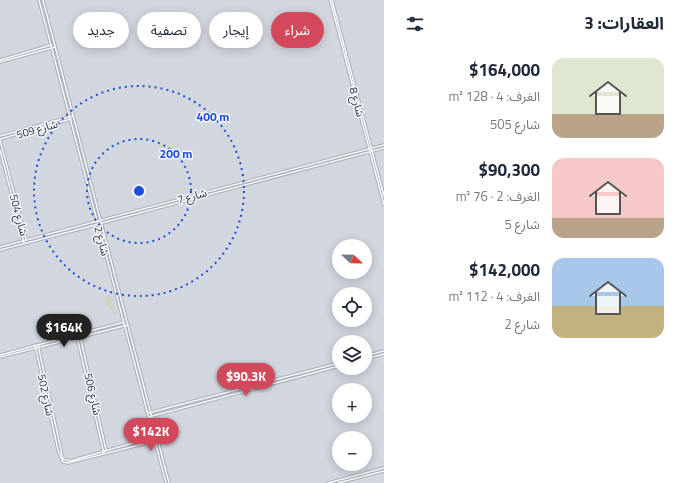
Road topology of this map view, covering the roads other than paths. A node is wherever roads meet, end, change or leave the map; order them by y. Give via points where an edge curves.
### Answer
1 (39, 0) edge
2 (43, 0) edge
3 (331, 0) edge
4 (50, 45) junction
5 (55, 47) junction
6 (51, 48) junction
7 (0, 61) edge
8 (70, 116) junction
9 (73, 116) junction
10 (74, 119) junction
11 (71, 120) junction
12 (33, 127) junction
13 (34, 130) junction
14 (0, 136) edge
15 (0, 140) edge
16 (81, 146) junction
17 (77, 147) junction
18 (384, 147) edge
19 (0, 150) edge
20 (371, 150) junction
21 (10, 185) junction
22 (384, 196) edge
23 (384, 205) edge
24 (101, 220) junction
25 (97, 221) junction
26 (102, 223) junction
27 (98, 224) junction
28 (25, 240) junction
29 (27, 242) junction
30 (24, 243) junction
31 (0, 248) edge
32 (124, 322) junction
33 (128, 325) junction
34 (125, 326) junction
35 (78, 336) junction
36 (37, 346) junction
37 (384, 351) edge
38 (372, 354) edge
39 (384, 354) edge
40 (0, 356) edge
41 (372, 357) edge
42 (332, 365) edge
43 (332, 368) edge
44 (301, 373) junction
45 (302, 376) junction
46 (151, 412) junction
47 (148, 413) junction
48 (152, 416) junction
49 (149, 417) junction
50 (154, 437) junction
51 (155, 441) junction
52 (105, 451) junction
53 (105, 454) junction
54 (84, 458) junction
55 (384, 470) edge
56 (166, 483) edge
57 (169, 483) edge
58 (328, 483) edge
59 (338, 483) edge

1 - 4 street, شارع 2
2 - 5 street, شارع 2
3 - 20 street, شارع 8
4 - 6 street, شارع 2
4 - 7 street
5 - 6 street
5 - 9 street, شارع 2
6 - 7 street
6 - 8 street, شارع 2
8 - 9 street, شارع 509
8 - 11 street, شارع 2
8 - 12 street, شارع 509
9 - 10 street, شارع 2
10 - 11 street, شارع 509
10 - 16 street, شارع 2
11 - 13 street, شارع 509
11 - 17 street, شارع 2
12 - 13 street
12 - 14 street, شارع 509
13 - 15 street, شارع 509
15 - 21 street, شارع 504
16 - 17 street
16 - 24 street, شارع 2
17 - 25 street, شارع 2
18 - 20 street, شارع 7
19 - 21 street, شارع 504
20 - 22 street, شارع 8
20 - 23 street, شارع 8
20 - 24 street, شارع 7
20 - 26 street, شارع 7
21 - 28 street, شارع 504
24 - 25 street, شارع 7
24 - 26 street, شارع 2
25 - 27 street, شارع 2
25 - 28 street, شارع 7
26 - 27 street, شارع 7
26 - 33 street, شارع 2
27 - 29 street, شارع 7
27 - 32 street, شارع 2
28 - 29 street, شارع 504
28 - 30 street, شارع 504
28 - 31 street, شارع 7
29 - 30 street, شارع 7
30 - 31 street, شارع 7
32 - 34 street, شارع 2
32 - 35 street
33 - 34 street
33 - 46 street, شارع 2
34 - 35 street
34 - 47 street, شارع 2
35 - 36 street
35 - 52 street, شارع 506
36 - 40 street
36 - 54 street, شارع 502 via 58,444 65,460
37 - 38 street
39 - 41 street
42 - 44 street
43 - 45 street
44 - 45 street
44 - 46 street
45 - 48 street
46 - 47 street
46 - 48 street, شارع 2
47 - 49 street, شارع 2
48 - 49 street
48 - 57 street, شارع 2
49 - 50 street, شارع 2
50 - 51 street, شارع 2
50 - 52 street
51 - 53 street
51 - 56 street, شارع 2
52 - 53 street, شارع 506
52 - 54 street
53 - 54 street
55 - 58 street
55 - 59 street

